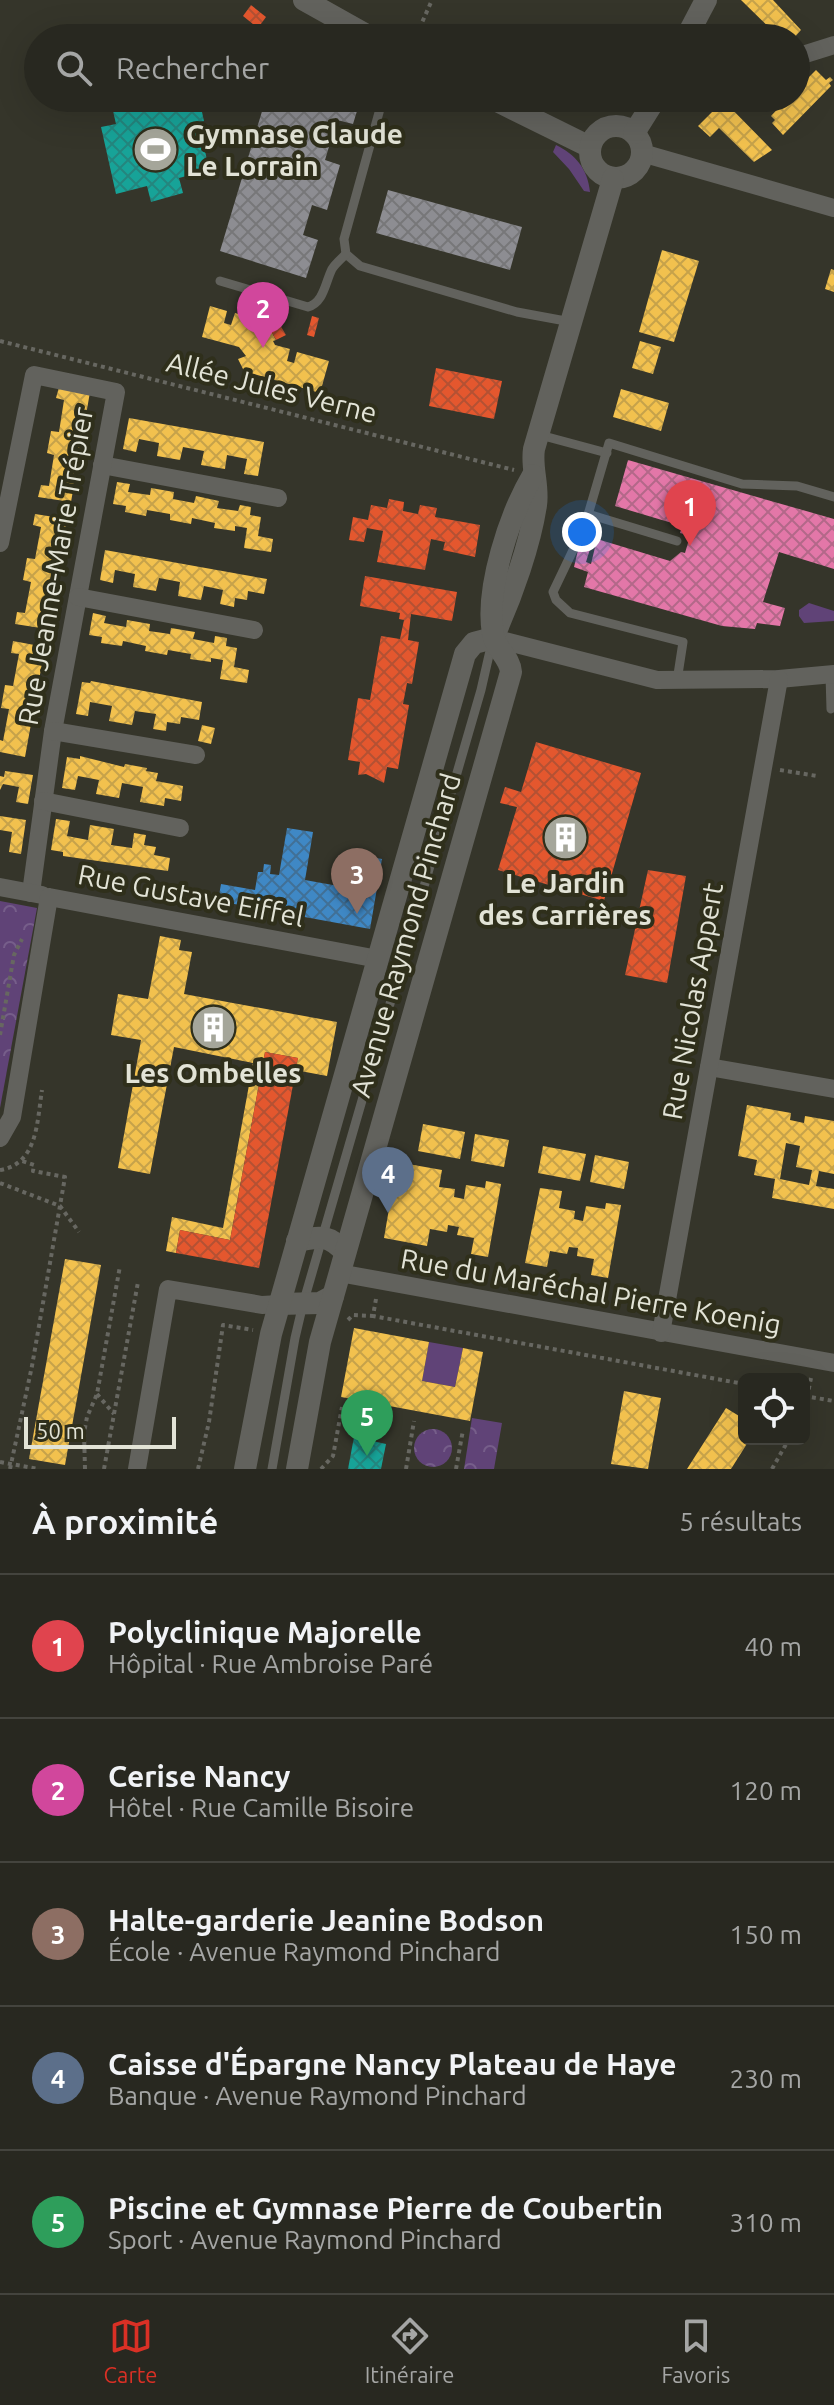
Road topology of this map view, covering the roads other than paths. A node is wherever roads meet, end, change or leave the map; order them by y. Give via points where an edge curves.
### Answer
1 (304, 0) edge
2 (706, 0) edge
3 (347, 24) edge
4 (693, 24) edge
5 (834, 45) edge
6 (810, 53) edge
7 (379, 112) edge
8 (519, 112) edge
9 (650, 112) edge
10 (638, 143) junction
11 (590, 147) junction
12 (613, 179) junction
13 (834, 208) edge
14 (346, 254) junction
15 (220, 281) dead end
16 (571, 322) junction
17 (538, 434) junction
18 (607, 453) junction
19 (102, 465) junction
20 (834, 497) edge
21 (278, 498) dead end
22 (588, 514) junction
23 (677, 541) dead end
24 (0, 543) edge
25 (78, 597) junction
26 (254, 630) dead end
27 (493, 638) junction
28 (832, 674) edge
29 (779, 679) junction
30 (677, 682) junction
31 (831, 709) dead end
32 (53, 731) junction
33 (196, 755) dead end
34 (43, 801) junction
35 (180, 828) dead end
36 (0, 887) edge
37 (40, 895) junction
38 (378, 959) junction
39 (709, 1067) junction
40 (834, 1089) edge
41 (0, 1138) edge
42 (323, 1236) junction
43 (297, 1241) junction
44 (342, 1262) junction
45 (333, 1296) junction
46 (279, 1304) junction
47 (303, 1304) junction
48 (661, 1333) junction
49 (834, 1363) edge
50 (137, 1469) edge
51 (245, 1469) edge
52 (272, 1469) edge
53 (297, 1469) edge

1 - 3 street
2 - 4 street
5 - 6 street
7 - 14 lane via 344,239
8 - 11 street
9 - 10 street
10 - 11 street via 622,127 609,127 597,133
10 - 12 street via 636,169
10 - 13 street
11 - 12 street via 594,167
12 - 16 street, Avenue Raymond Pinchard
14 - 15 lane via 333,267 321,296 308,307
14 - 16 lane via 360,266 517,312
16 - 17 street, Avenue Raymond Pinchard
17 - 18 lane
17 - 27 street, Avenue Raymond Pinchard via 532,460 536,506 510,599
18 - 20 lane via 609,443 742,484 797,486
18 - 22 lane
19 - 21 street
19 - 24 street, Rue Jeanne-Marie Trépier via 116,392 34,375
19 - 25 street, Rue Jeanne-Marie Trépier
22 - 23 lane
22 - 30 lane via 553,592 556,600 570,613 683,642
25 - 26 street
25 - 32 street, Rue Jeanne-Marie Trépier
27 - 30 street
27 - 38 street, Avenue Raymond Pinchard via 474,643 465,654
27 - 42 lane, Avenue Raymond Pinchard
27 - 44 street, Avenue Raymond Pinchard via 510,663 508,685
28 - 29 street
28 - 31 lane
29 - 30 street
29 - 39 street, Rue Nicolas Appert
32 - 33 street
32 - 34 street, Rue Jeanne-Marie Trépier
34 - 35 street
34 - 37 street, Rue Jeanne-Marie Trépier
36 - 37 street
37 - 38 street, Rue Gustave Eiffel
37 - 41 street, Rue Gustave Eiffel via 43,934 12,1117
38 - 43 street, Avenue Raymond Pinchard
39 - 40 street
39 - 48 street, Rue Nicolas Appert
42 - 43 street
42 - 44 street via 335,1241
42 - 47 lane, Avenue Raymond Pinchard
43 - 46 street, Avenue Raymond Pinchard
44 - 45 street, Avenue Raymond Pinchard
44 - 48 street, Rue du Maréchal Pierre Koenig via 380,1281
45 - 47 street
45 - 53 street, Avenue Raymond Pinchard
46 - 47 street
46 - 50 street via 168,1289
46 - 51 street, Avenue Raymond Pinchard
47 - 52 lane, Avenue Raymond Pinchard
48 - 49 street, Rue du Maréchal Pierre Koenig

